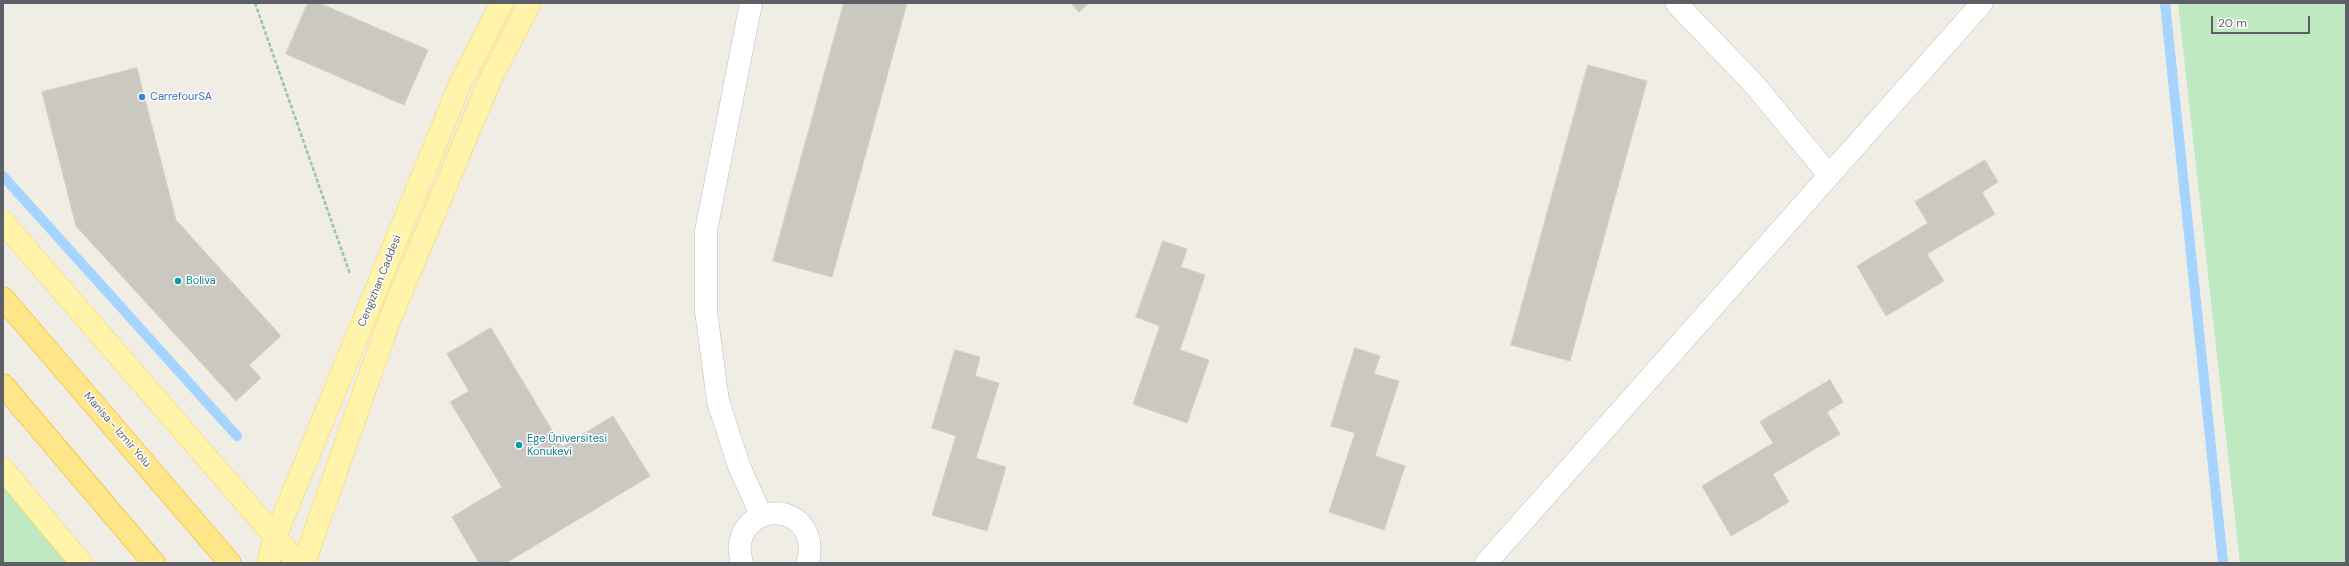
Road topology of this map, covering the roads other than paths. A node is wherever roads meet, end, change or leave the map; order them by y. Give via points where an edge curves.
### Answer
1 (502, 3) edge
2 (530, 3) edge
3 (751, 3) edge
4 (1676, 3) edge
5 (1982, 3) edge
6 (1829, 175) junction
7 (3, 222) edge
8 (3, 298) edge
9 (3, 385) edge
10 (3, 469) edge
11 (761, 516) junction
12 (275, 537) junction
13 (812, 562) edge
14 (81, 563) edge
15 (154, 563) edge
16 (230, 563) edge
17 (268, 563) edge
18 (298, 563) edge
19 (304, 563) edge
20 (742, 563) edge
21 (1486, 563) edge

1 - 12 main road, Cengizhan Caddesi via 460,84
2 - 19 main road via 491,78 389,321
3 - 11 lane via 706,231 706,311 718,401 739,466
4 - 6 lane via 1752,82
5 - 6 lane
6 - 21 lane
7 - 12 main road
8 - 16 highway, Manisa - İzmir Yolu
9 - 15 highway
10 - 14 main road
11 - 13 lane via 772,513 794,518 808,537
11 - 20 lane via 751,522 744,531 740,542
12 - 17 main road, Cengizhan Caddesi
12 - 18 main road

